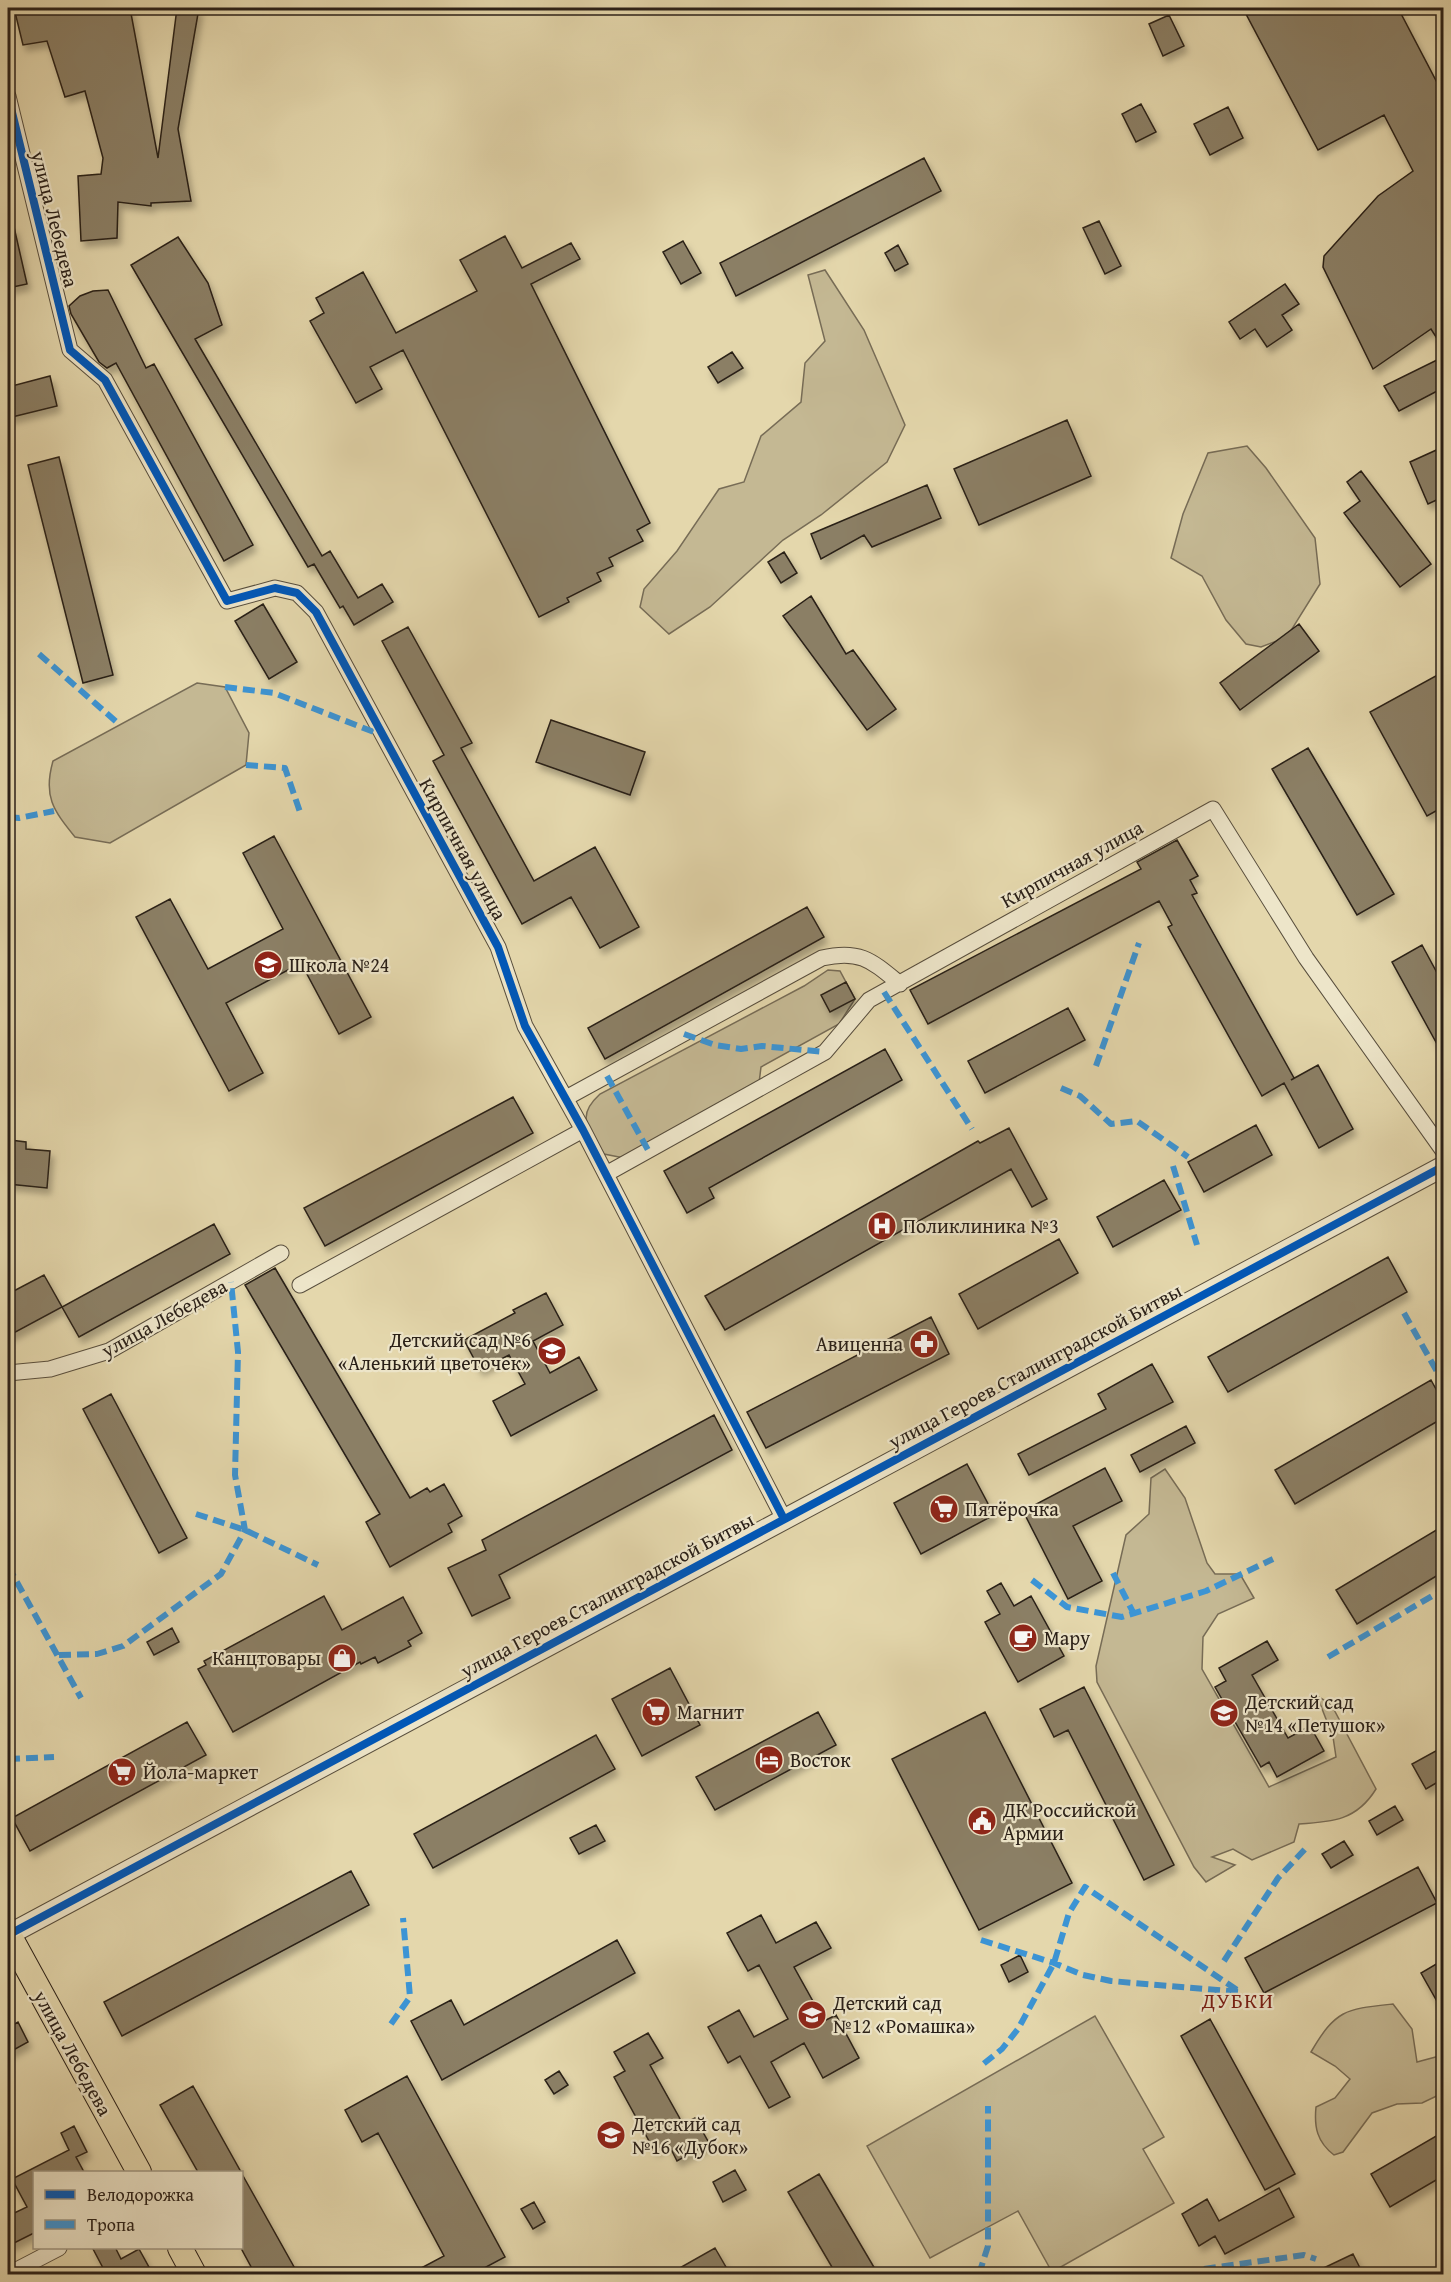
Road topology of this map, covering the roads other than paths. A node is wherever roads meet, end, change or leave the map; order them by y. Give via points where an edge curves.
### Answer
1 (8, 96) edge
2 (297, 593) joint
3 (900, 984) junction
4 (566, 1098) junction
5 (583, 1130) junction
6 (1443, 1152) edge
7 (1443, 1166) edge
8 (606, 1174) junction
9 (280, 1253) dead end
10 (300, 1285) dead end
11 (8, 1372) edge
12 (784, 1519) junction
13 (8, 1934) edge
14 (138, 2171) edge
15 (55, 2249) edge
16 (181, 2249) edge
17 (9, 2274) edge
18 (194, 2274) edge

1 - 2 street, улица Лебедева via 70,350 105,380 227,600 275,588
2 - 4 street, Кирпичная улица via 316,612 498,947 525,1026
3 - 4 street via 870,959 851,954 822,958
3 - 6 street, Кирпичная улица via 1214,809 1306,958
3 - 8 street, Кирпичная улица via 869,1000 825,1052
4 - 5 street, Кирпичная улица
5 - 8 street, Кирпичная улица
5 - 10 street
7 - 12 street, улица Героев Сталинградской Битвы
8 - 12 street, Кирпичная улица
9 - 11 street, улица Лебедева via 109,1351 50,1369
12 - 13 street, улица Героев Сталинградской Битвы
13 - 14 main road, улица Лебедева
15 - 17 street
16 - 18 main road

